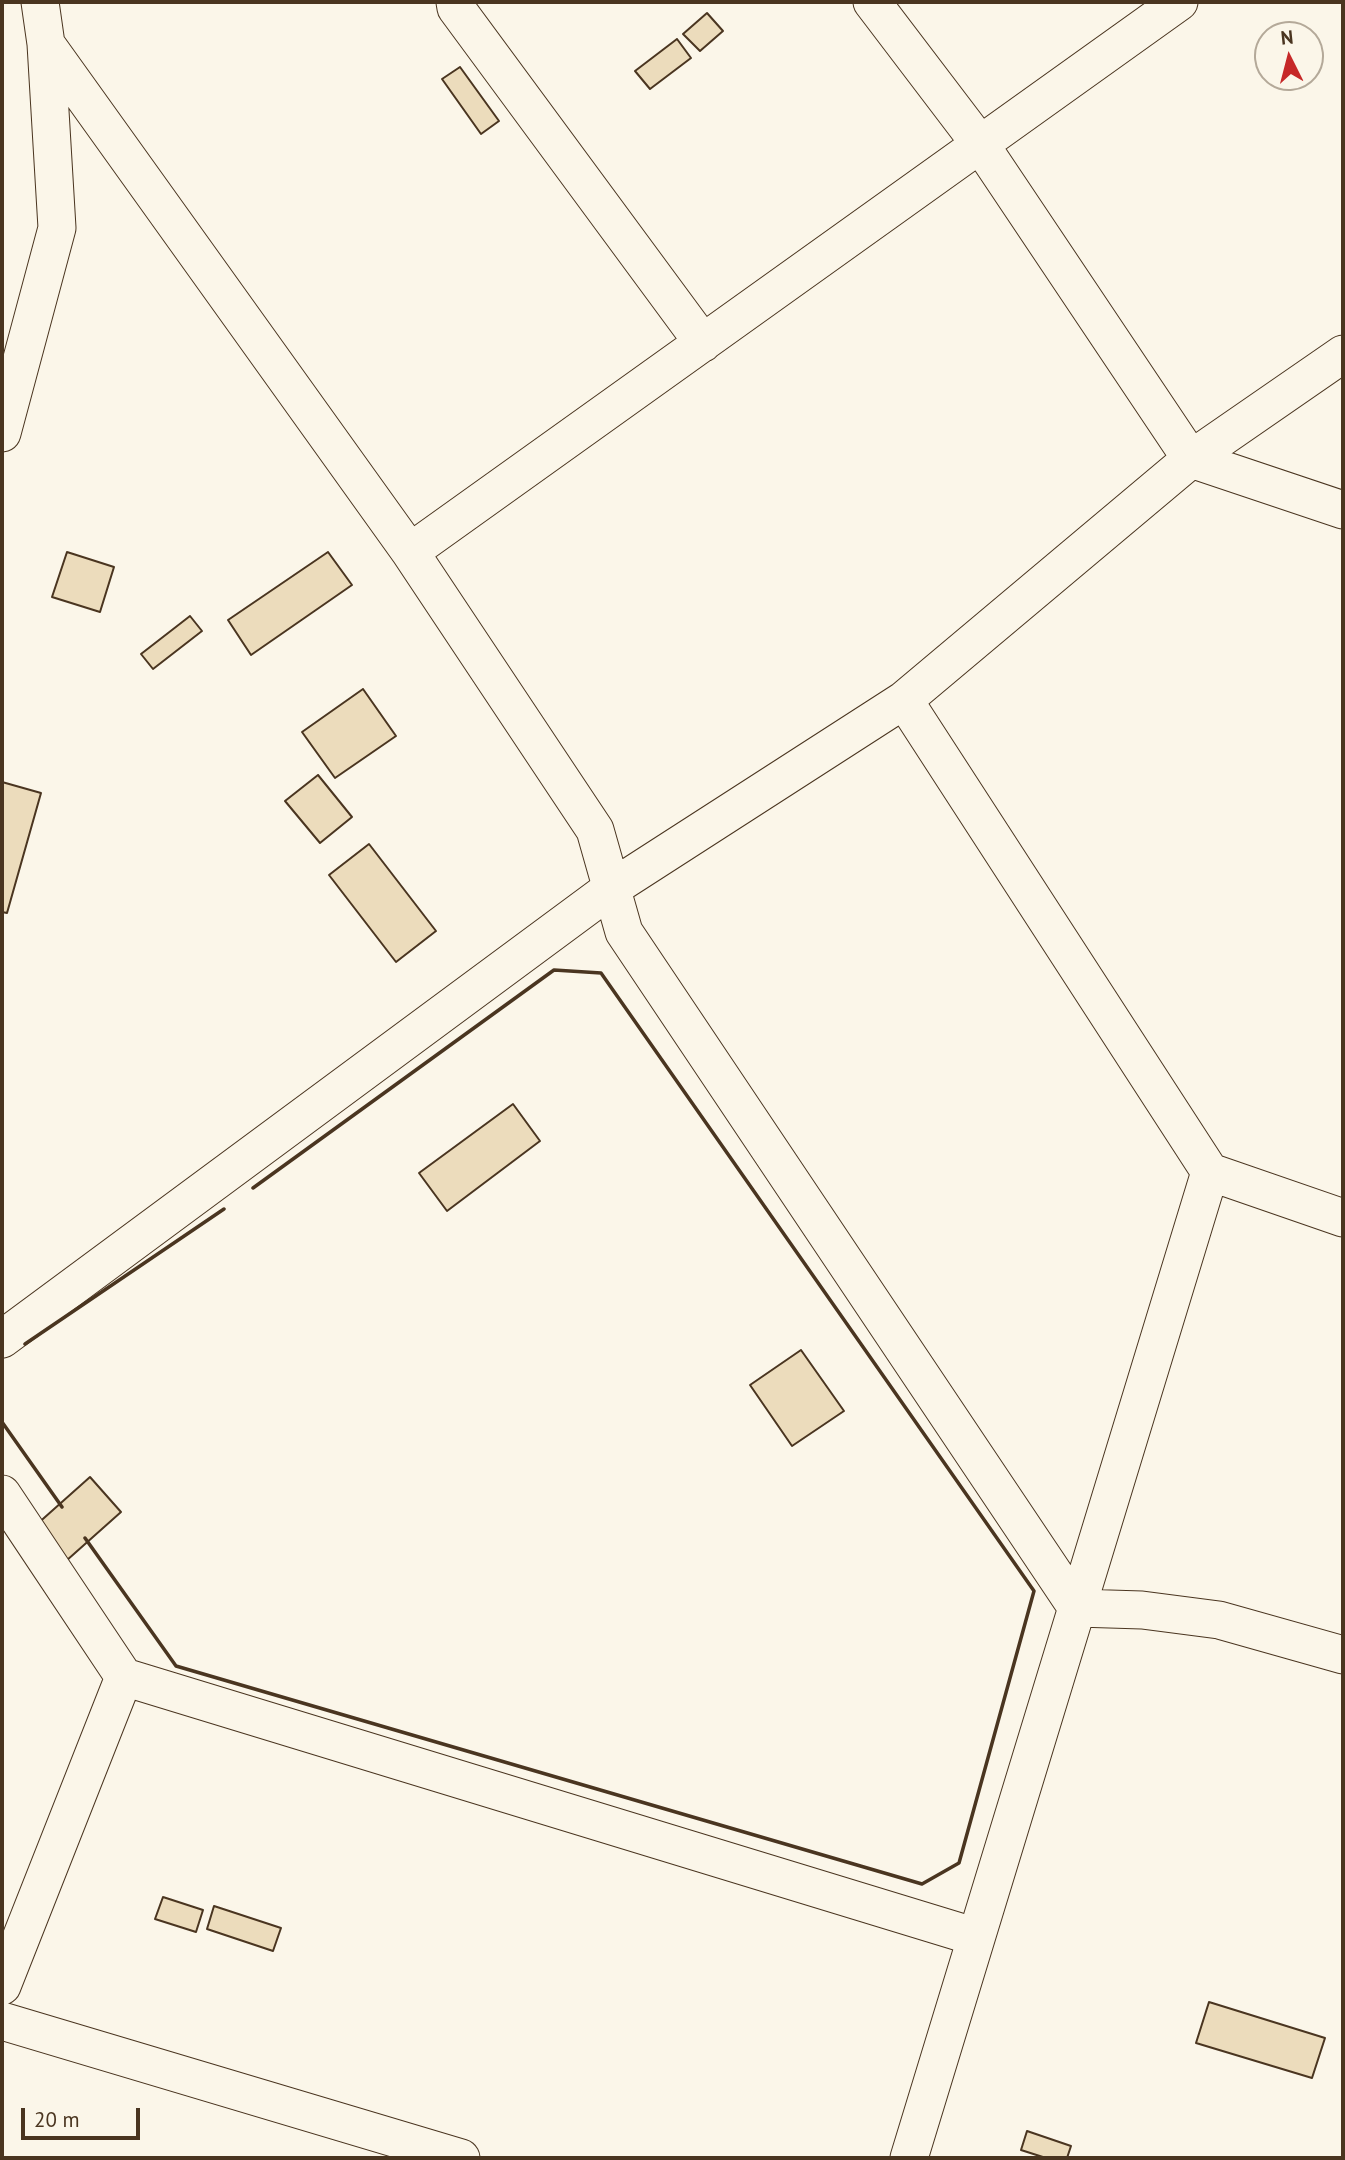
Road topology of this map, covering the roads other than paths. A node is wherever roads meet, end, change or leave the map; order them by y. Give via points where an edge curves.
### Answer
1 (40, 2) edge
2 (455, 2) edge
3 (872, 2) edge
4 (1179, 2) edge
5 (46, 44) junction
6 (981, 144) junction
7 (703, 343) junction
8 (1343, 354) edge
9 (2, 433) edge
10 (1191, 458) junction
11 (1343, 510) edge
12 (410, 552) junction
13 (904, 701) junction
14 (612, 888) junction
15 (1210, 1172) junction
16 (1343, 1219) edge
17 (2, 1339) edge
18 (2, 1494) edge
19 (1077, 1608) junction
20 (1343, 1655) edge
21 (124, 1676) junction
22 (976, 1937) junction
23 (2, 1986) edge
24 (2, 2021) edge
25 (461, 2158) edge
26 (909, 2158) edge

1 - 5 street
2 - 7 street
3 - 6 street
4 - 6 street
5 - 9 street via 57,228
5 - 12 street
6 - 7 street
6 - 10 street
7 - 12 street
8 - 10 street
10 - 11 street
10 - 13 street
12 - 14 street via 595,830
13 - 14 street
13 - 15 street
14 - 17 street
14 - 19 street via 624,932
15 - 16 street
15 - 19 street
18 - 21 street
19 - 20 street via 1219,1620
19 - 22 street
21 - 22 street
21 - 23 street
22 - 26 street
24 - 25 street

